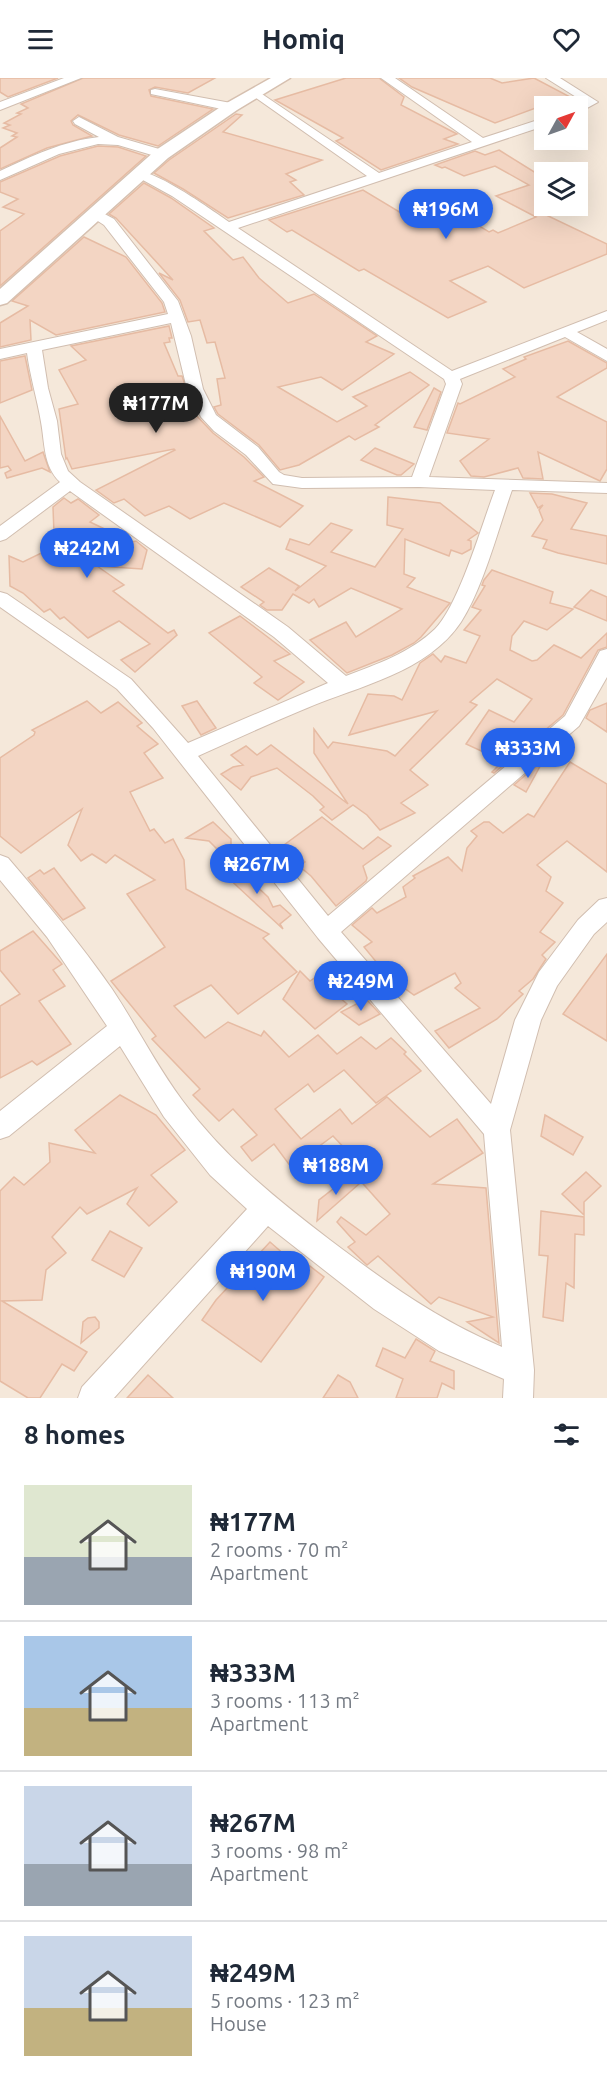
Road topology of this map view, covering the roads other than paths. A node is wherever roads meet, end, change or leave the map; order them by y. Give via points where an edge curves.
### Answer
1 (75, 78) edge
2 (282, 78) edge
3 (387, 78) edge
4 (552, 78) edge
5 (155, 92) dead end
6 (256, 93) junction
7 (582, 96) edge
8 (0, 106) edge
9 (231, 107) junction
10 (79, 121) dead end
11 (534, 125) edge
12 (114, 140) junction
13 (482, 143) junction
14 (162, 154) junction
15 (138, 174) junction
16 (0, 176) edge
17 (378, 178) junction
18 (94, 214) junction
19 (227, 227) junction
20 (0, 299) edge
21 (607, 315) edge
22 (177, 317) junction
23 (565, 332) junction
24 (34, 348) junction
25 (0, 354) edge
26 (607, 356) edge
27 (451, 377) junction
28 (419, 482) junction
29 (70, 483) junction
30 (505, 486) junction
31 (607, 488) edge
32 (0, 535) edge
33 (0, 598) edge
34 (607, 656) edge
35 (343, 685) junction
36 (184, 753) junction
37 (4, 876) edge
38 (607, 907) edge
39 (326, 931) junction
40 (123, 1028) junction
41 (0, 1127) edge
42 (497, 1130) junction
43 (266, 1208) junction
44 (519, 1370) junction
45 (93, 1398) edge
46 (518, 1398) edge

1 - 8 street
2 - 6 street
3 - 13 street
4 - 7 street
5 - 9 street
6 - 9 street
6 - 17 street
9 - 14 street
10 - 12 street
11 - 13 street
12 - 14 street
12 - 16 street via 77,145
13 - 17 street
14 - 15 street
15 - 18 street
15 - 19 street
17 - 19 street
18 - 20 street
18 - 22 street via 109,222 126,241 171,301
19 - 27 street
21 - 23 street
22 - 24 street
22 - 28 street via 195,388 209,417 252,450 273,476 302,483
23 - 26 street
23 - 27 street
24 - 25 street
24 - 29 street via 53,454 57,469
27 - 28 street via 454,384
28 - 30 street
29 - 32 street
29 - 35 street via 281,632
30 - 31 street
30 - 35 street via 470,582 441,634 404,661
33 - 36 street via 124,684
34 - 39 street via 572,721
35 - 36 street
36 - 39 street
37 - 40 street via 55,930
38 - 42 street via 586,927 548,979 528,1020
39 - 42 street
40 - 41 street
40 - 43 street via 173,1109 220,1166
42 - 44 street
43 - 44 street via 384,1299 450,1340
43 - 45 street
44 - 46 street

